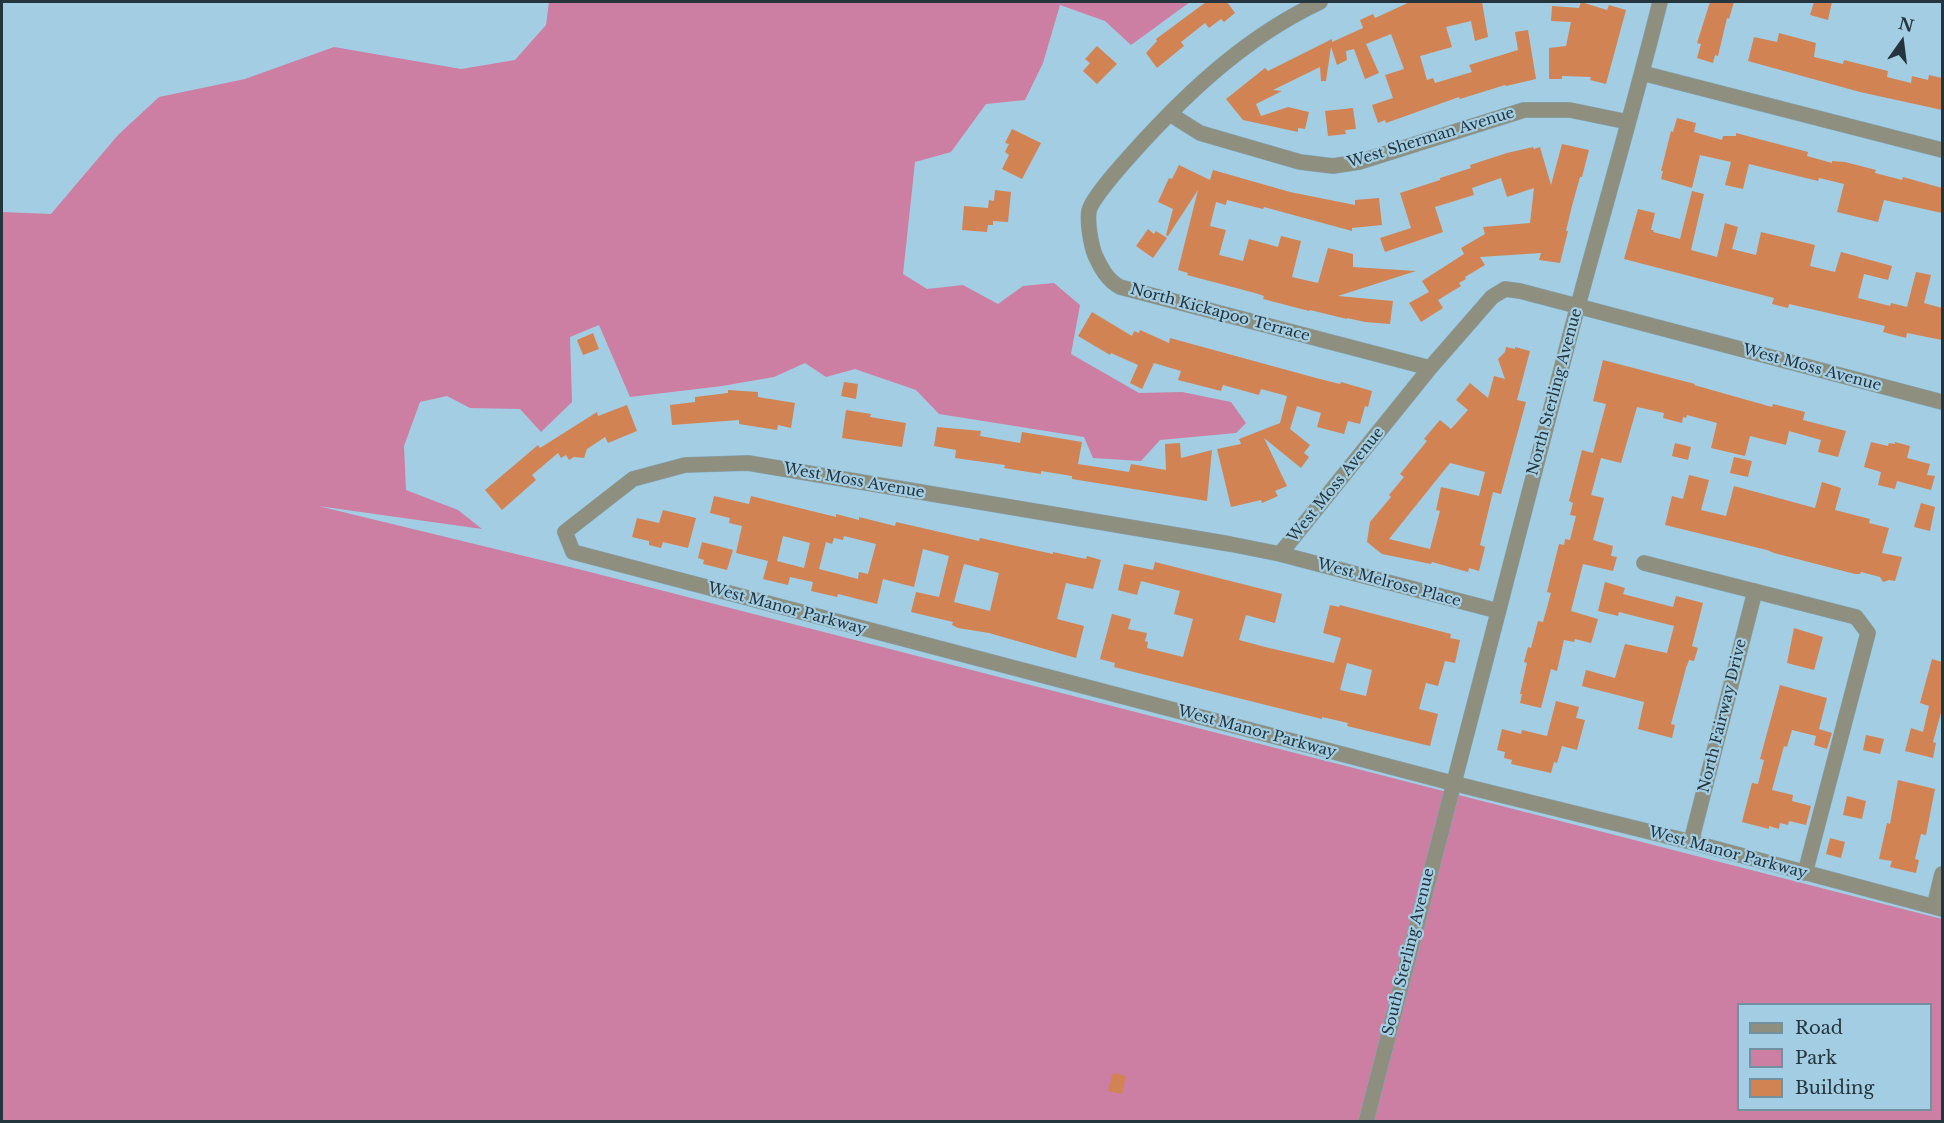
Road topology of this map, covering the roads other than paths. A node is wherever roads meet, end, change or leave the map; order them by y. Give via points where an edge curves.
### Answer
1 (1320, 2) edge
2 (1660, 2) edge
3 (1642, 73) junction
4 (1170, 114) junction
5 (1628, 122) junction
6 (1942, 150) edge
7 (1578, 306) junction
8 (1430, 368) junction
9 (1942, 402) edge
10 (573, 552) joint
11 (1281, 554) junction
12 (1644, 563) dead end
13 (1755, 591) junction
14 (1497, 611) junction
15 (1452, 783) junction
16 (1691, 842) junction
17 (1805, 873) junction
18 (1942, 874) edge
19 (1938, 908) edge
20 (1366, 1122) edge

1 - 4 street, North Kickapoo Terrace via 1269,29 1224,62
2 - 3 street, North Sterling Avenue
3 - 5 street, North Sterling Avenue
3 - 6 street
4 - 5 street, West Sherman Avenue via 1200,133 1300,162 1333,166 1359,162 1524,110 1570,110
4 - 8 street, North Kickapoo Terrace via 1112,177 1089,210 1091,244 1108,278 1123,288
5 - 7 street, North Sterling Avenue
7 - 8 street, West Moss Avenue via 1505,289 1492,297
7 - 9 street, West Moss Avenue
7 - 14 street, North Sterling Avenue
8 - 11 street, West Moss Avenue
10 - 11 street, West Moss Avenue via 565,532 633,479 685,465 748,463
10 - 15 street, West Manor Parkway
11 - 14 street, West Melrose Place
12 - 13 street
13 - 16 street, North Fairway Drive
13 - 17 street via 1856,617 1868,633
14 - 15 street, North Sterling Avenue
15 - 16 street, West Manor Parkway
15 - 20 street, South Sterling Avenue
16 - 17 street, West Manor Parkway
17 - 19 street, West Manor Parkway
18 - 19 street

